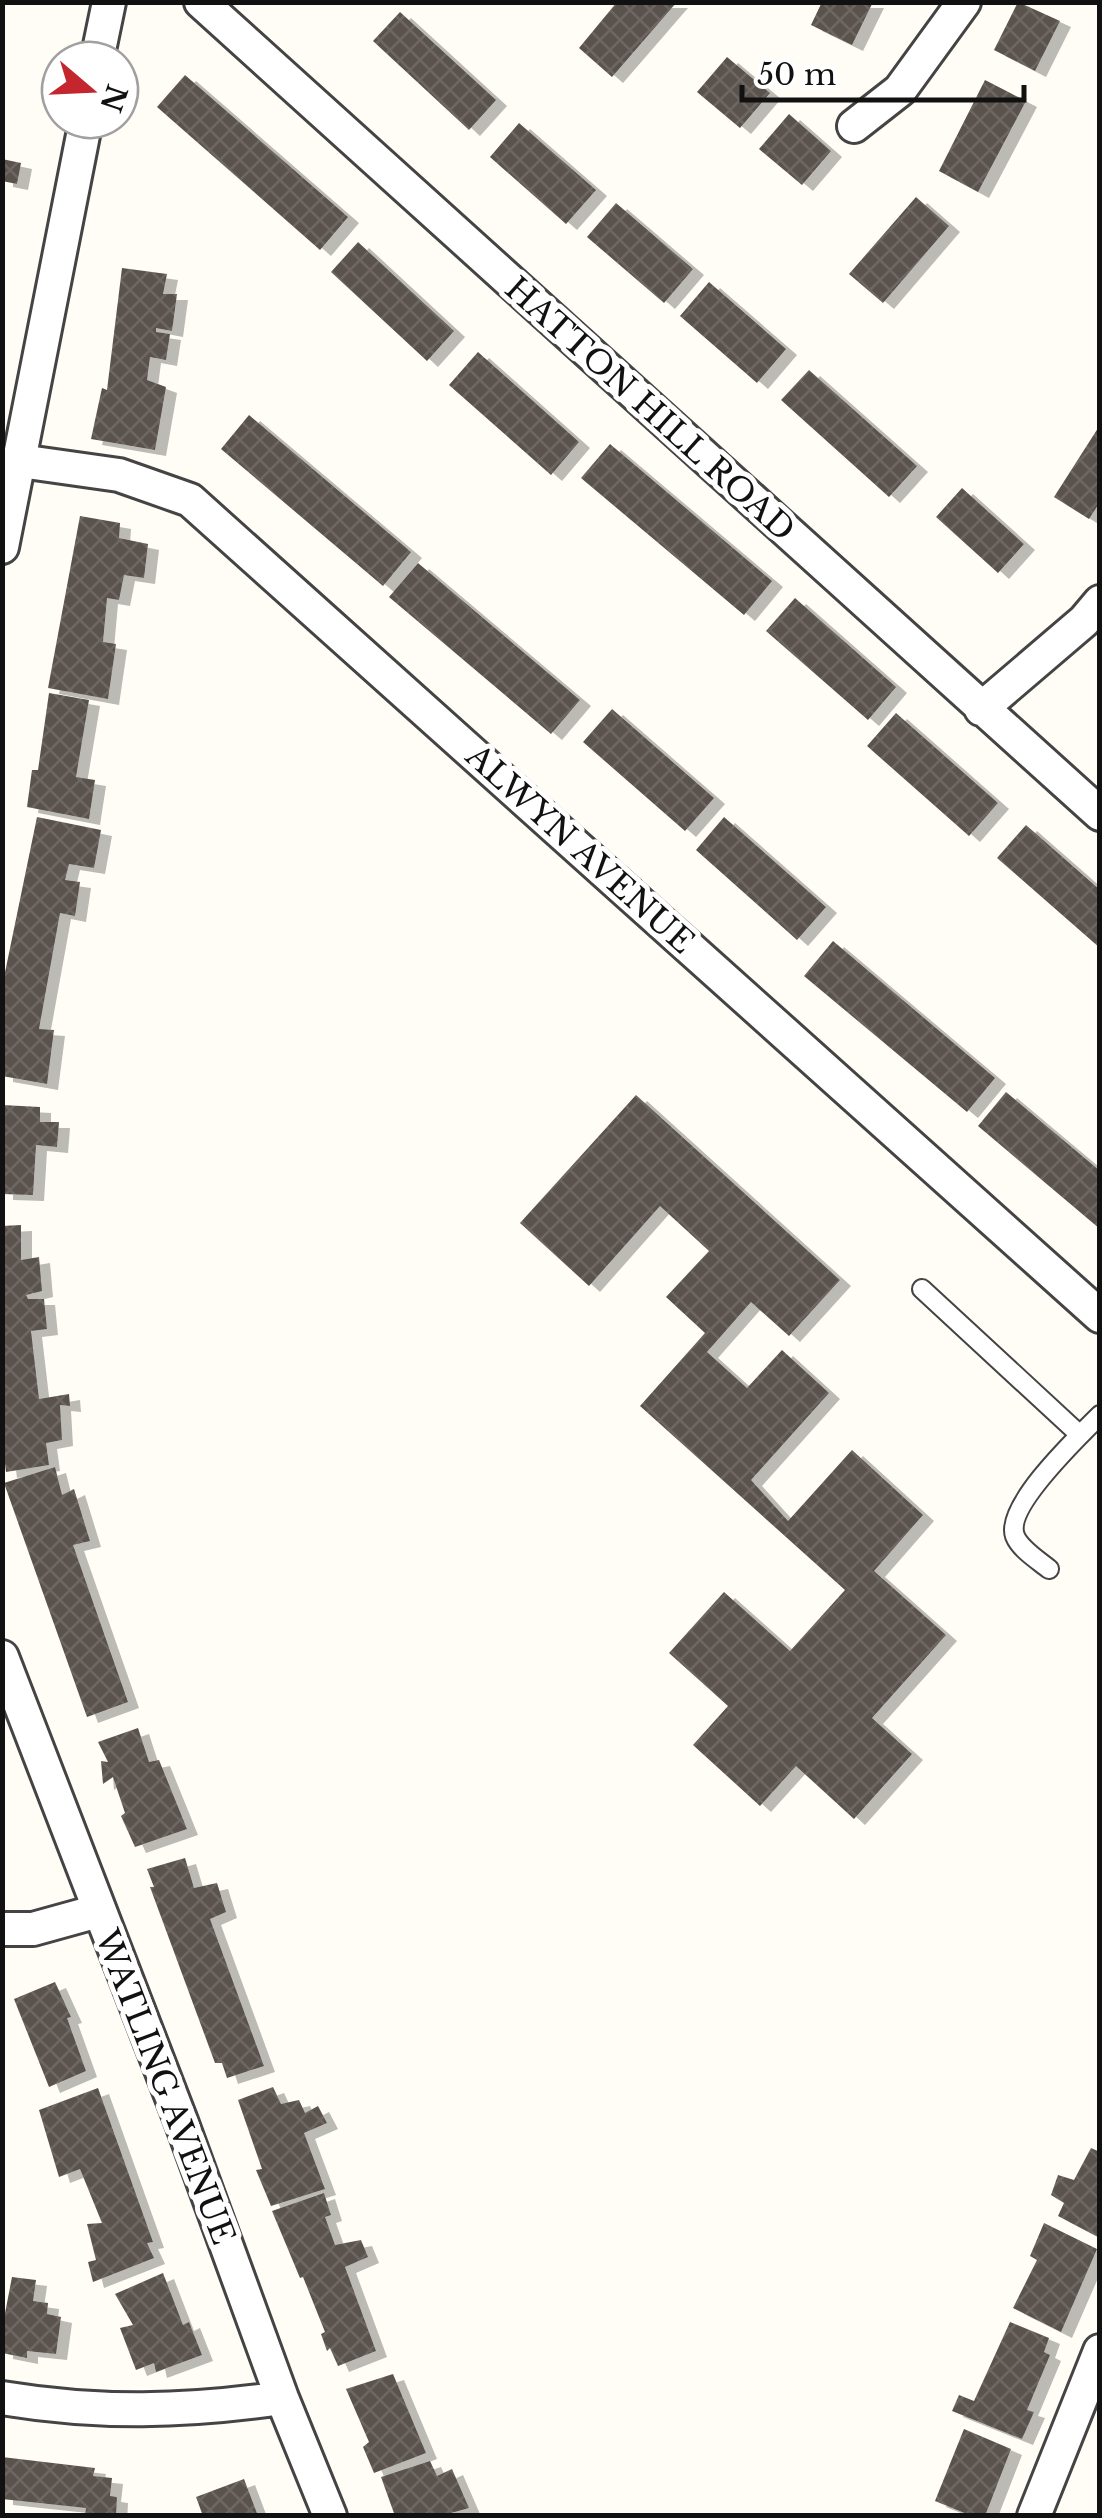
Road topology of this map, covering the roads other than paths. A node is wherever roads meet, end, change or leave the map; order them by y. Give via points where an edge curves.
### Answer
1 (108, 2) edge
2 (201, 2) edge
3 (964, 2) edge
4 (101, 40) edge
5 (854, 126) dead end
6 (82, 140) edge
7 (20, 461) junction
8 (2, 547) edge
9 (1100, 602) edge
10 (981, 710) junction
11 (1100, 814) edge
12 (922, 1289) dead end
13 (1100, 1316) edge
14 (1100, 1415) edge
15 (1080, 1435) junction
16 (1049, 1569) dead end
17 (2, 1657) edge
18 (98, 1912) junction
19 (2, 1928) edge
20 (1100, 2351) edge
21 (2, 2398) edge
22 (282, 2398) junction
23 (330, 2516) edge
24 (1034, 2516) edge

1 - 4 street
2 - 10 street, HATTON HILL ROAD
3 - 5 street via 900,90
6 - 7 street
7 - 8 street
7 - 13 street, ALWYN AVENUE via 119,475 190,500
9 - 10 street
10 - 11 street, HATTON HILL ROAD
12 - 15 lane
14 - 15 lane
15 - 16 lane via 1014,1517 1018,1541
17 - 18 street, WATLING AVENUE
18 - 19 street via 33,1929
18 - 22 street, WATLING AVENUE
20 - 24 street
21 - 22 street via 202,2410
22 - 23 street, WATLING AVENUE

